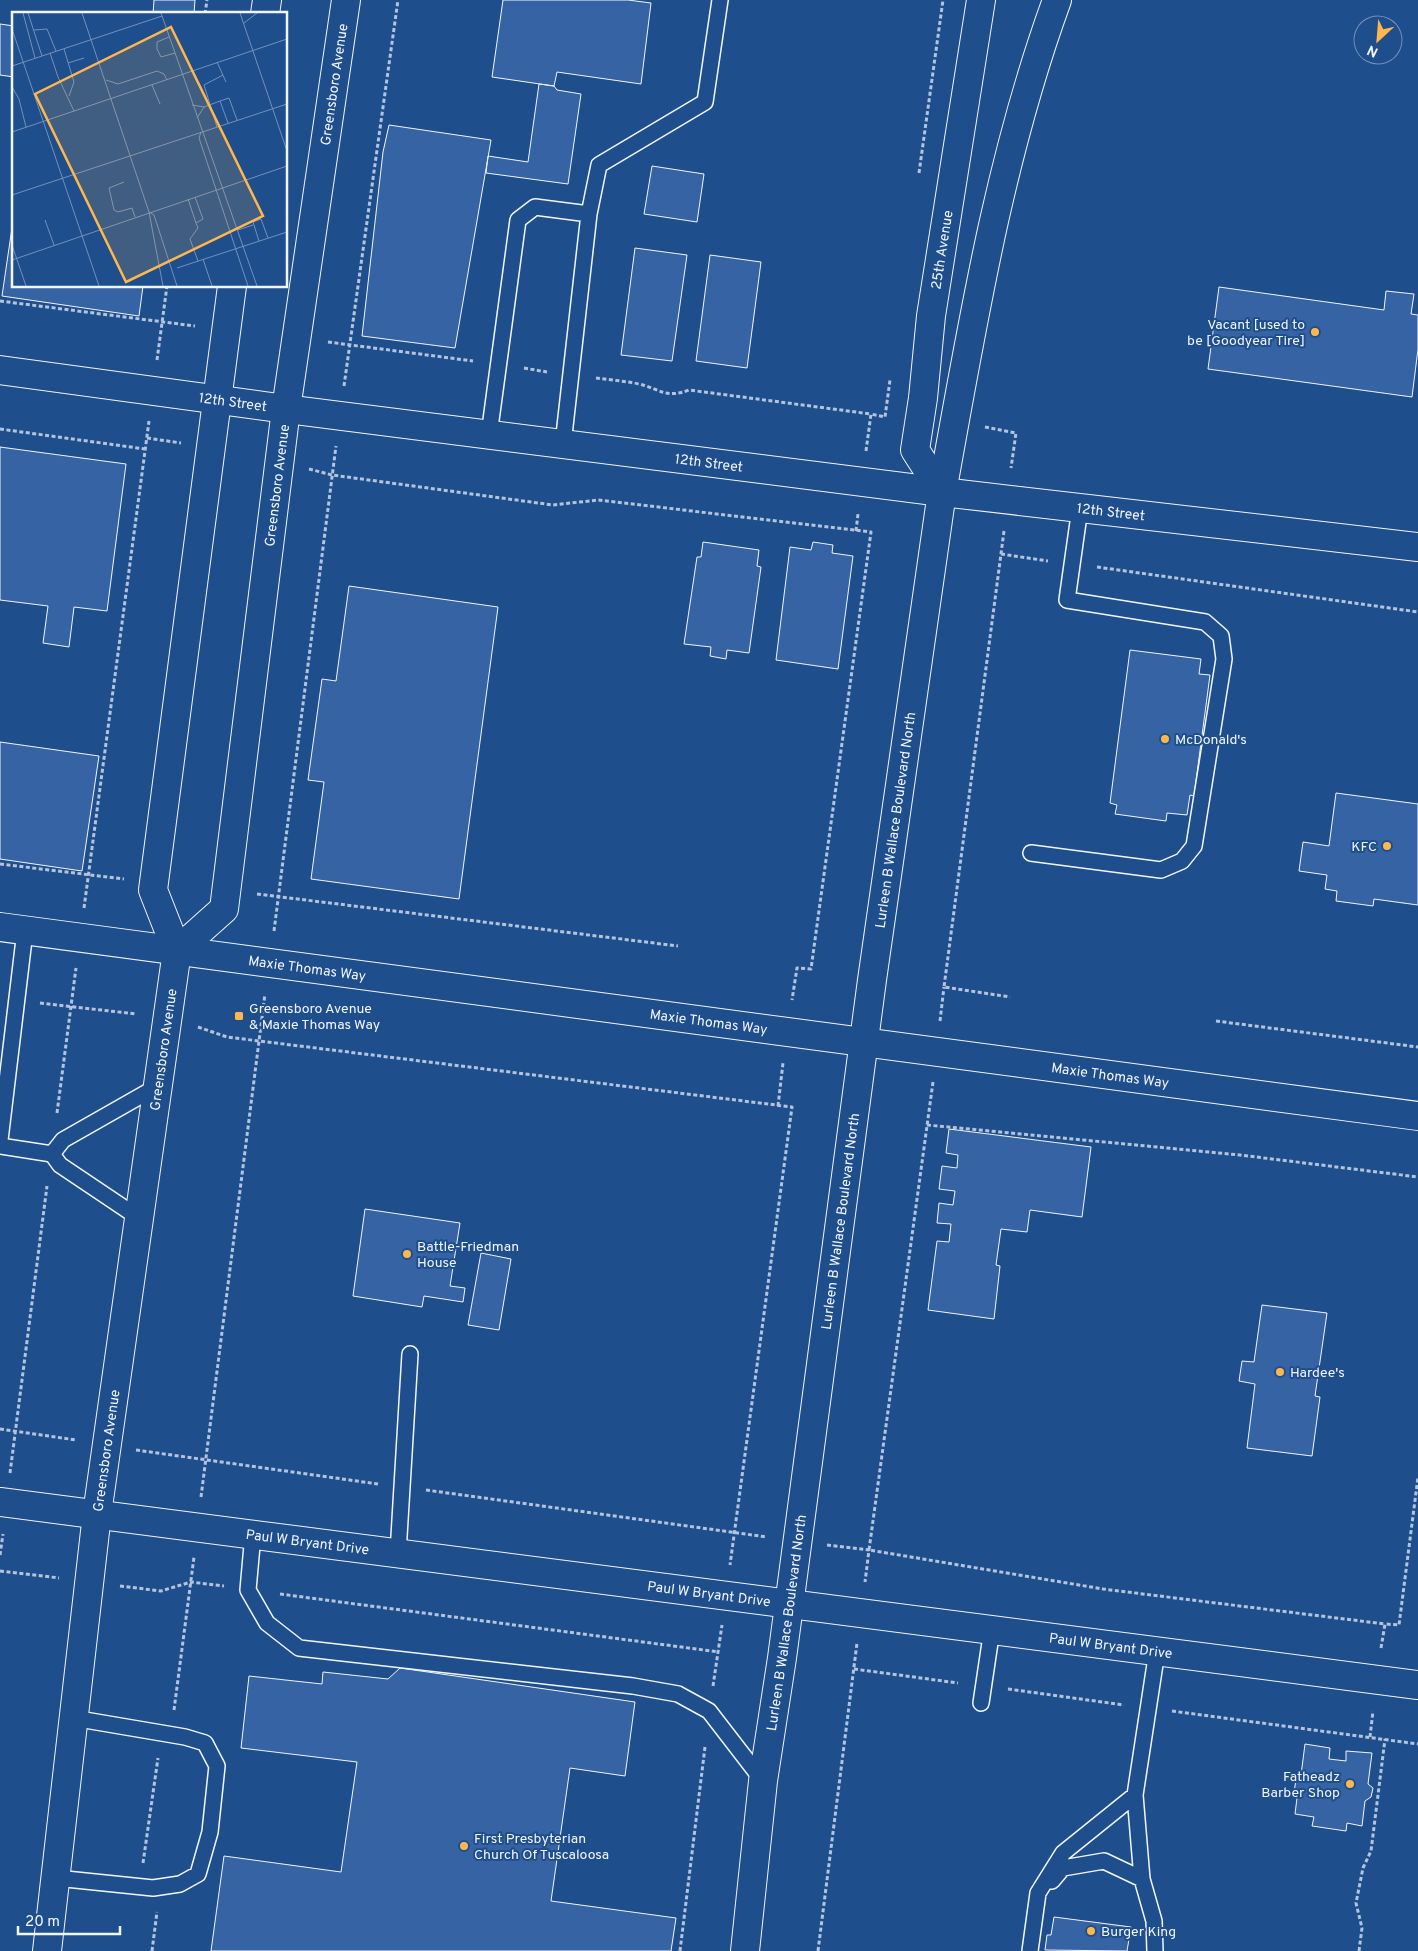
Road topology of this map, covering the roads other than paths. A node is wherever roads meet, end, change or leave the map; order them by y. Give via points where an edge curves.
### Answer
1 (346, 0) edge
2 (720, 0) edge
3 (981, 0) edge
4 (1057, 0) edge
5 (590, 214) junction
6 (232, 288) edge
7 (0, 370) edge
8 (217, 399) junction
9 (286, 409) junction
10 (489, 435) junction
11 (563, 444) junction
12 (942, 492) junction
13 (1080, 508) junction
14 (1418, 547) edge
15 (1031, 852) dead end
16 (12, 929) edge
17 (177, 951) junction
18 (863, 1042) junction
19 (158, 1086) junction
20 (1418, 1116) edge
21 (0, 1140) edge
22 (0, 1146) edge
23 (52, 1154) junction
24 (139, 1218) junction
25 (410, 1354) dead end
26 (0, 1502) edge
27 (98, 1514) junction
28 (253, 1534) junction
29 (398, 1553) junction
30 (788, 1603) junction
31 (992, 1629) junction
32 (1157, 1651) junction
33 (1418, 1685) edge
34 (981, 1703) dead end
35 (74, 1718) junction
36 (763, 1780) junction
37 (1135, 1795) junction
38 (56, 1878) junction
39 (1142, 1879) junction
40 (1038, 1898) junction
41 (47, 1951) edge
42 (745, 1951) edge
43 (1030, 1951) edge
44 (1155, 1951) edge

1 - 9 main road, Greensboro Avenue
2 - 5 lane via 705,102 599,166
3 - 12 main road, 25th Avenue via 931,316 915,450
4 - 12 main road, Lurleen B Wallace Boulevard North via 1040,48 989,239
5 - 10 lane via 535,207 518,220
5 - 11 lane
6 - 8 main road, Greensboro Avenue
7 - 8 main road, 12th Street
8 - 9 main road, 12th Street
8 - 17 main road, Greensboro Avenue via 153,890
9 - 10 main road, 12th Street
9 - 17 main road, Greensboro Avenue via 224,909
10 - 11 main road, 12th Street
11 - 12 main road, 12th Street
12 - 13 main road, 12th Street
12 - 18 main road, Lurleen B Wallace Boulevard North
13 - 14 main road, 12th Street
13 - 15 lane via 1067,600 1205,622 1221,636 1224,659 1194,846 1182,861 1161,870
16 - 17 main road, Maxie Thomas Way
16 - 21 lane via 16,999
17 - 18 main road, Maxie Thomas Way
17 - 19 main road, Greensboro Avenue
18 - 20 main road, Maxie Thomas Way
18 - 30 main road, Lurleen B Wallace Boulevard North
19 - 23 lane via 63,1140
19 - 24 main road, Greensboro Avenue
22 - 23 lane
23 - 24 lane via 60,1165
24 - 27 main road, Greensboro Avenue
25 - 29 lane
26 - 27 main road, Paul W Bryant Drive
27 - 28 main road, Paul W Bryant Drive
27 - 35 main road, Greensboro Avenue
28 - 29 main road, Paul W Bryant Drive
28 - 36 lane via 248,1590 267,1623 298,1648 633,1686 678,1694 710,1711
29 - 30 main road, Paul W Bryant Drive
30 - 31 main road, Paul W Bryant Drive
30 - 36 main road, Lurleen B Wallace Boulevard North
31 - 32 main road, Paul W Bryant Drive
31 - 34 lane
32 - 33 main road, Paul W Bryant Drive
32 - 37 lane
35 - 38 main road, Greensboro Avenue
35 - 38 lane via 185,1736 204,1743 217,1766 210,1832 198,1874 180,1884 153,1888
36 - 42 main road, Lurleen B Wallace Boulevard North
37 - 39 lane
37 - 40 lane via 1063,1853
38 - 41 main road, Greensboro Avenue
39 - 40 lane via 1104,1861 1063,1868
39 - 44 lane via 1154,1921
40 - 43 lane

